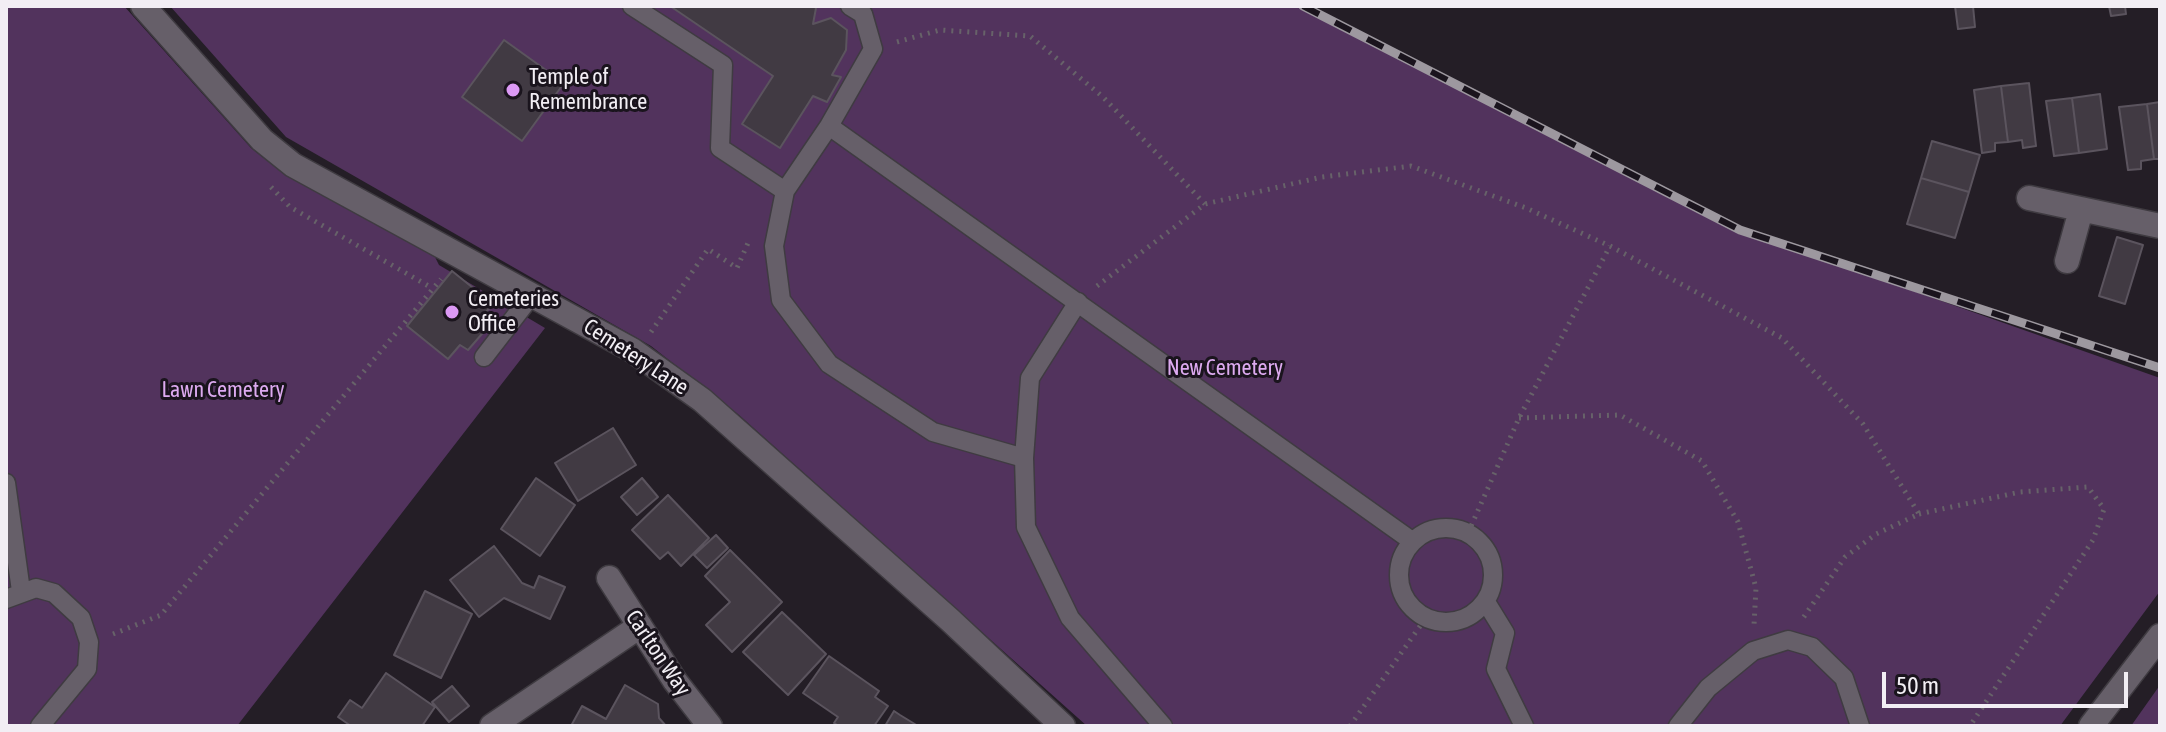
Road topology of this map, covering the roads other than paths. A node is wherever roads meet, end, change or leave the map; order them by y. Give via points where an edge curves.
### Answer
1 (143, 6) edge
2 (850, 6) edge
3 (638, 7) edge
4 (829, 126) junction
5 (785, 191) junction
6 (2029, 198) dead end
7 (2081, 210) junction
8 (2160, 226) edge
9 (2067, 261) dead end
10 (531, 296) junction
11 (1078, 302) junction
12 (484, 357) dead end
13 (1024, 458) junction
14 (6, 483) edge
15 (1412, 541) junction
16 (609, 578) dead end
17 (14, 595) edge
18 (1486, 602) junction
19 (640, 626) junction
20 (2160, 636) edge
21 (40, 726) edge
22 (492, 726) edge
23 (710, 726) edge
24 (1063, 726) edge
25 (1163, 726) edge
26 (1524, 726) edge
27 (1678, 726) edge
28 (1860, 726) edge
29 (2091, 726) edge

1 - 10 street, Cemetery Lane via 262,140 293,165
2 - 4 lane via 863,14 873,49
3 - 5 lane via 723,65 720,148
4 - 5 lane
4 - 11 lane
5 - 13 lane via 774,246 781,300 829,364 933,432
6 - 7 street
7 - 8 street
7 - 9 street
10 - 12 lane
10 - 24 street, Cemetery Lane via 632,350 702,400
11 - 13 lane via 1030,378
11 - 15 lane
13 - 25 lane via 1026,527 1070,618
14 - 17 lane
15 - 18 lane via 1442,527 1468,533 1490,557 1493,574
15 - 18 lane via 1399,562 1398,579 1411,609 1425,619 1459,622
16 - 19 street, Carlton Way
17 - 21 lane via 36,588 54,593 81,618 89,642 87,669
18 - 26 lane via 1505,633 1496,669
19 - 22 street
19 - 23 street, Carlton Way
20 - 29 street
27 - 28 lane via 1708,688 1753,651 1788,640 1812,647 1844,678

